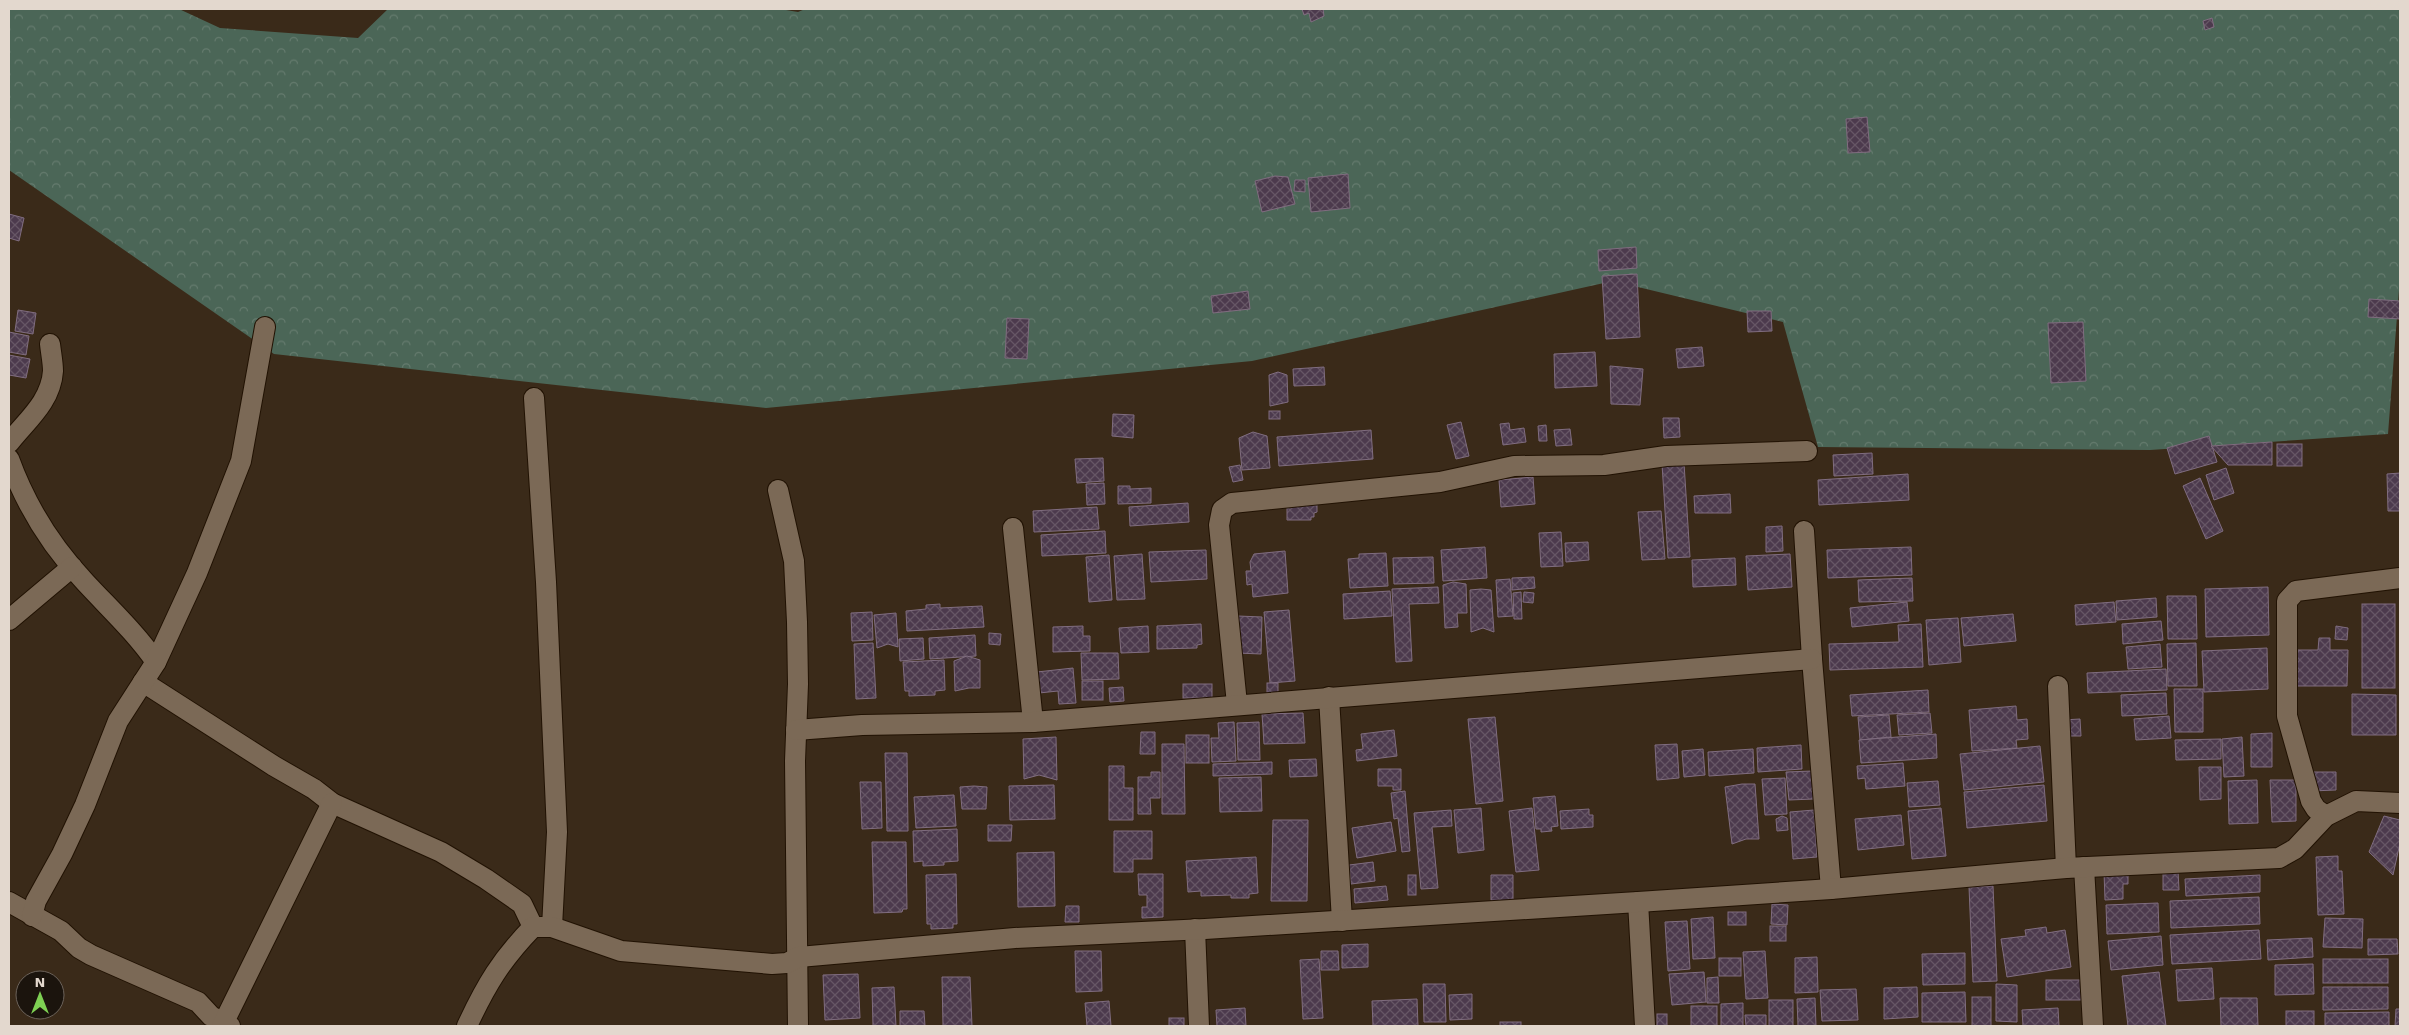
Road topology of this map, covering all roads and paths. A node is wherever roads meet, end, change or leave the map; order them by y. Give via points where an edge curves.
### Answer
1 (264, 327) dead end
2 (50, 344) dead end
3 (534, 398) dead end
4 (9, 443) edge
5 (1807, 451) dead end
6 (9, 460) edge
7 (778, 490) dead end
8 (1013, 528) dead end
9 (1804, 531) dead end
10 (72, 567) junction
11 (2400, 578) edge
12 (9, 620) edge
13 (1812, 660) junction
14 (156, 662) junction
15 (142, 682) junction
16 (2058, 686) dead end
17 (1329, 697) junction
18 (1237, 704) junction
19 (1033, 722) junction
20 (796, 730) junction
21 (332, 803) junction
22 (2400, 803) edge
23 (2326, 816) junction
24 (2075, 868) junction
25 (1831, 889) junction
26 (9, 902) edge
27 (1638, 902) junction
28 (32, 916) junction
29 (1342, 921) junction
30 (543, 927) junction
31 (1195, 929) junction
32 (798, 957) junction
33 (226, 1025) edge
34 (467, 1026) edge
35 (798, 1026) edge
36 (1199, 1026) edge
37 (1645, 1026) edge
38 (2093, 1026) edge

1 - 14 street via 241,461 197,573
2 - 4 street via 53,372 42,405
3 - 30 street via 557,832
5 - 18 street via 1666,456 1604,465 1514,466 1440,482 1232,503 1222,510 1219,524
6 - 10 street via 33,515
7 - 20 street via 794,561 798,684
8 - 19 street
9 - 13 street
10 - 12 street
10 - 14 street via 125,621
11 - 23 street via 2296,591 2287,601 2288,716 2310,801
13 - 17 street
13 - 25 street
14 - 15 street
15 - 21 street
15 - 28 street via 118,721 85,805 36,901
16 - 24 street
17 - 18 street
17 - 29 street
18 - 19 street
19 - 20 street via 862,725
20 - 32 street
21 - 30 street via 442,852 522,904
21 - 33 street
22 - 23 street via 2356,801
23 - 24 street via 2295,849 2279,858
24 - 25 street
24 - 38 street
25 - 27 street
26 - 28 street
27 - 29 street
27 - 37 street
28 - 33 street via 61,930 91,955 198,1002
29 - 31 street
30 - 32 street via 621,952 772,964 786,963
30 - 34 street via 508,953 482,993
31 - 32 street via 1015,938
31 - 36 street
32 - 35 street

